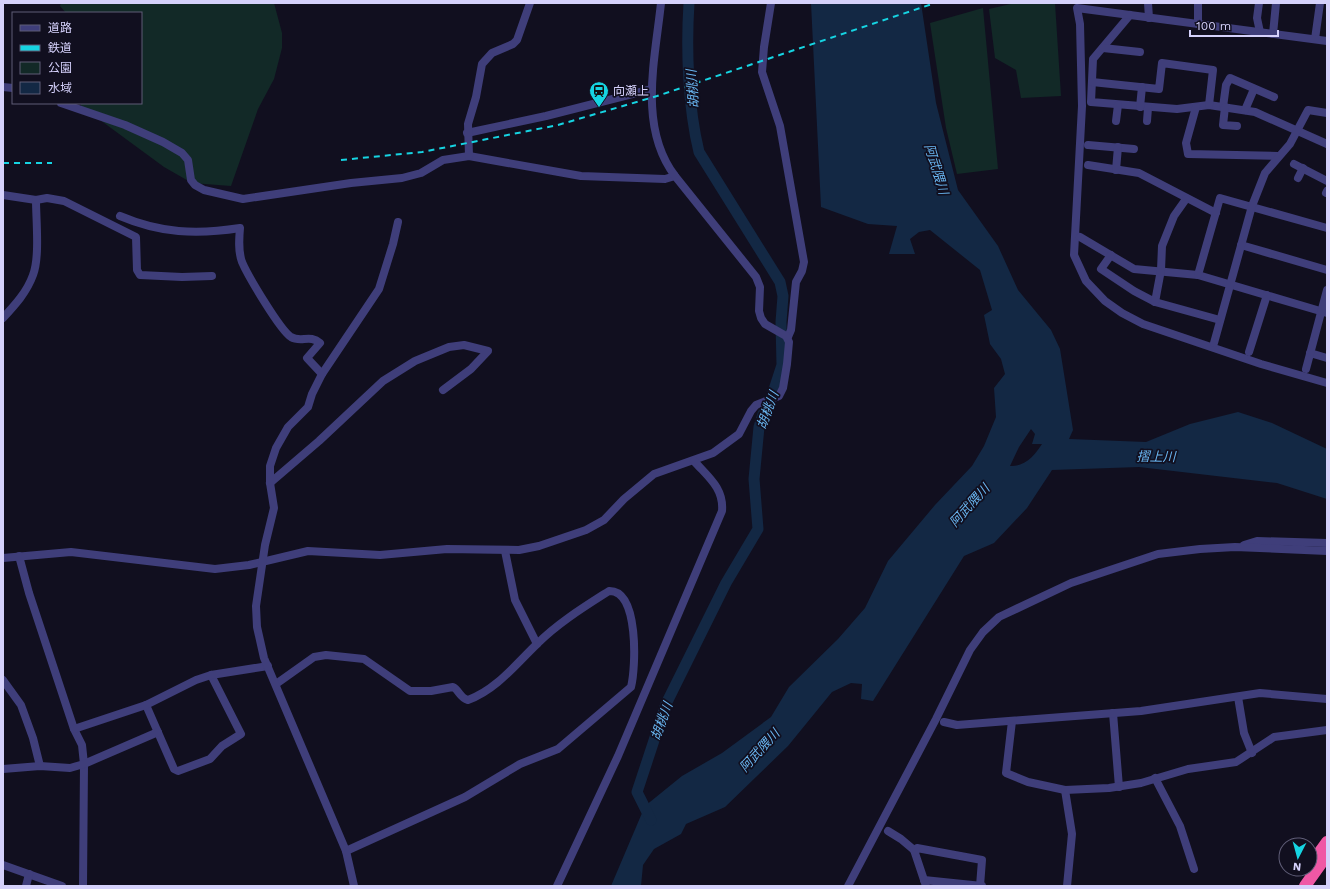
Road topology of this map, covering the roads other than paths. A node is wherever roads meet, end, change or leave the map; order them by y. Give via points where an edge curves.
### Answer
1 (530, 3) edge
2 (660, 3) edge
3 (771, 3) edge
4 (1148, 3) edge
5 (1198, 3) edge
6 (1259, 3) edge
7 (1276, 3) edge
8 (1320, 3) edge
9 (1130, 16) junction
10 (1149, 18) junction
11 (1198, 24) junction
12 (1260, 32) junction
13 (1273, 34) junction
14 (1315, 39) junction
15 (1327, 41) edge
16 (1103, 48) junction
17 (1140, 52) dead end
18 (1092, 82) junction
19 (1142, 87) junction
20 (652, 89) junction
21 (1254, 89) junction
22 (1274, 97) dead end
23 (64, 104) edge
24 (1118, 105) junction
25 (1209, 105) junction
26 (1144, 107) junction
27 (1196, 107) junction
28 (1224, 107) junction
29 (1245, 110) junction
30 (1327, 113) edge
31 (1116, 121) dead end
32 (1147, 121) dead end
33 (1237, 126) dead end
34 (1298, 130) junction
35 (467, 133) junction
36 (1327, 144) edge
37 (1088, 145) dead end
38 (1118, 147) junction
39 (1134, 149) dead end
40 (469, 156) junction
41 (1278, 156) junction
42 (1294, 164) dead end
43 (1088, 165) dead end
44 (1303, 168) junction
45 (1116, 170) junction
46 (675, 176) junction
47 (1298, 178) dead end
48 (1327, 181) edge
49 (3, 195) edge
50 (1186, 199) junction
51 (36, 200) junction
52 (1252, 206) junction
53 (1216, 213) junction
54 (120, 216) dead end
55 (398, 222) dead end
56 (1327, 228) edge
57 (1080, 237) dead end
58 (1241, 245) junction
59 (1111, 255) junction
60 (1161, 270) junction
61 (1327, 270) edge
62 (1198, 275) junction
63 (212, 276) dead end
64 (1230, 285) junction
65 (1327, 290) edge
66 (1267, 295) junction
67 (1155, 302) junction
68 (1324, 312) edge
69 (3, 318) edge
70 (1220, 320) junction
71 (779, 332) junction
72 (1214, 343) dead end
73 (1249, 352) dead end
74 (1310, 353) junction
75 (1327, 358) edge
76 (1306, 369) dead end
77 (322, 374) junction
78 (1327, 383) edge
79 (443, 390) dead end
80 (694, 461) junction
81 (270, 483) junction
82 (1327, 543) edge
83 (1235, 547) junction
84 (505, 551) junction
85 (1327, 551) edge
86 (19, 556) junction
87 (3, 558) edge
88 (262, 562) junction
89 (537, 644) junction
90 (268, 666) junction
91 (211, 675) junction
92 (3, 680) edge
93 (276, 684) junction
94 (1238, 697) junction
95 (1327, 699) edge
96 (146, 705) junction
97 (1113, 713) junction
98 (1012, 721) junction
99 (944, 722) dead end
100 (74, 729) junction
101 (1327, 730) edge
102 (158, 732) junction
103 (1252, 753) junction
104 (84, 764) junction
105 (40, 766) junction
106 (3, 769) edge
107 (1155, 778) junction
108 (1119, 787) junction
109 (1064, 790) junction
110 (888, 831) dead end
111 (1327, 842) edge
112 (914, 850) junction
113 (346, 851) junction
114 (1318, 855) edge
115 (1327, 855) edge
116 (3, 865) edge
117 (1194, 869) dead end
118 (29, 874) junction
119 (1302, 877) edge
120 (925, 883) edge
121 (26, 886) edge
122 (62, 886) edge
123 (83, 886) edge
124 (354, 886) edge
125 (557, 886) edge
126 (848, 886) edge
127 (981, 886) edge
128 (1067, 886) edge
129 (1295, 886) edge
130 (1305, 886) edge

1 - 35 street via 517,40 492,53 482,64
2 - 20 street
3 - 71 street via 762,72 780,126 804,262 796,282 791,330
4 - 10 street
5 - 11 street
6 - 12 street via 1257,18
7 - 13 street
8 - 14 street
9 - 10 street
9 - 16 street
9 - 78 street via 1077,8 1080,24 1082,106 1074,255 1086,281 1105,301 1143,324 1260,364
10 - 11 street
11 - 12 street
12 - 13 street
13 - 14 street
14 - 15 street
16 - 17 street
16 - 18 street via 1093,59
18 - 19 street
18 - 24 street via 1091,102
19 - 25 street via 1159,89 1162,63 1213,70
19 - 26 street
20 - 35 street
20 - 46 street via 653,117 659,149
21 - 22 street
21 - 28 street via 1230,78 1226,85
21 - 29 street
23 - 40 street via 125,125 163,142 182,153 188,160 191,180 195,185 204,190 243,199 402,178 421,173 443,160
24 - 26 street
24 - 31 street
25 - 27 street
25 - 28 street
26 - 27 street
26 - 32 street
27 - 41 street via 1186,143 1188,154
28 - 29 street
28 - 33 street via 1223,125
29 - 34 street
30 - 34 street via 1308,110
34 - 36 street
34 - 41 street via 1290,144
35 - 40 street
37 - 38 street
38 - 39 street
38 - 45 street
40 - 46 street via 581,176 665,179
41 - 52 street via 1265,173
42 - 44 street
43 - 45 street
44 - 47 street
44 - 48 street
45 - 50 street via 1139,173
46 - 71 street via 756,277 760,287 760,315 765,324
49 - 51 street
50 - 53 street
50 - 60 street via 1174,216 1162,246
51 - 63 street via 47,198 64,201 136,237 136,270 140,275
51 - 69 street via 34,273 27,288
52 - 53 street via 1220,198
52 - 56 street
52 - 58 street
53 - 62 street
54 - 77 street via 134,223 168,231 198,233 240,228 241,256 252,281 291,337 298,340 308,337 320,343 307,358
55 - 77 street via 379,289
57 - 59 street
58 - 61 street
58 - 64 street
59 - 60 street via 1134,269
59 - 67 street via 1101,269
60 - 62 street
60 - 67 street
62 - 64 street
64 - 66 street
64 - 70 street
65 - 68 street
66 - 68 street
66 - 73 street
67 - 70 street
68 - 74 street
70 - 72 street
71 - 80 street via 790,348 783,388 779,396 756,405 736,437 713,453
74 - 75 street
74 - 76 street
77 - 81 street via 308,407 288,426 276,448 270,466
79 - 81 street via 471,369 488,351 464,345 449,347 415,361 383,381
80 - 84 street via 654,474 604,520 591,528 540,546
80 - 125 street via 721,493 722,511 618,756
81 - 88 street via 274,508
82 - 83 street via 1257,541
83 - 85 street
83 - 126 street via 1158,554 1098,572 1008,611 990,625 970,650
84 - 88 street via 447,549 380,555 308,550
84 - 89 street via 515,600
86 - 87 street
86 - 88 street via 60,552 87,553 215,569
86 - 100 street
88 - 90 street via 256,619
89 - 93 street via 495,684 468,700 453,687 410,691 369,661 337,656 317,656
89 - 113 street via 602,595 614,591 625,601 630,613 635,656 631,687 558,749 520,764 465,797
90 - 91 street
90 - 93 street
91 - 96 street via 186,684
91 - 102 street via 241,734 222,746 210,759 178,771 174,769
92 - 105 street via 21,705
93 - 113 street
94 - 95 street via 1273,693
94 - 97 street
94 - 103 street via 1244,733
96 - 100 street
96 - 102 street
97 - 98 street
97 - 108 street
98 - 99 street via 957,725
98 - 109 street via 1006,773 1028,782
100 - 104 street via 82,745
101 - 103 street via 1274,737
102 - 104 street
103 - 107 street via 1236,762 1188,769
104 - 105 street via 70,768
104 - 123 street
105 - 106 street
107 - 108 street
107 - 117 street via 1180,826
108 - 109 street
109 - 128 street via 1072,834
110 - 112 street
111 - 114 highway
112 - 120 street
112 - 127 street via 916,848 982,860
113 - 124 street
115 - 130 highway
116 - 118 street
118 - 121 street
118 - 122 street
119 - 129 highway
120 - 127 street

